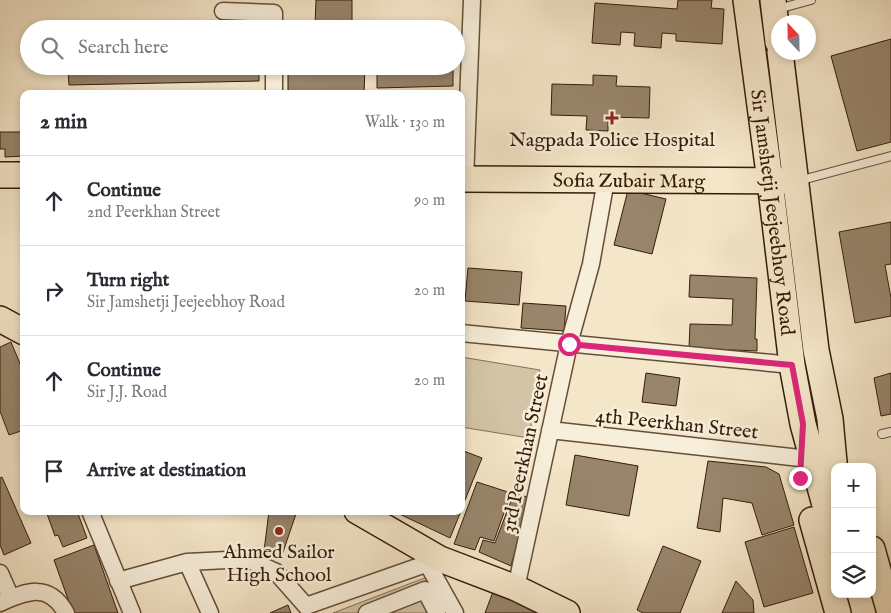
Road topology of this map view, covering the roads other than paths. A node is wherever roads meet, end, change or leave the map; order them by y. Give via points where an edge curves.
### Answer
1 (472, 0) edge
2 (746, 0) edge
3 (811, 0) edge
4 (773, 5) edge
5 (222, 11) dead end
6 (274, 20) edge
7 (781, 60) edge
8 (274, 75) edge
9 (274, 90) edge
10 (465, 102) edge
11 (891, 156) edge
12 (0, 175) edge
13 (20, 175) edge
14 (465, 180) edge
15 (606, 180) junction
16 (770, 181) junction
17 (796, 181) junction
18 (465, 333) edge
19 (569, 344) junction
20 (792, 365) junction
21 (830, 419) junction
22 (803, 424) junction
23 (550, 430) junction
24 (891, 432) edge
25 (882, 434) dead end
26 (800, 458) junction
27 (834, 463) edge
28 (847, 463) edge
29 (92, 515) edge
30 (363, 515) edge
31 (831, 527) edge
32 (873, 553) edge
33 (433, 561) junction
34 (187, 562) junction
35 (0, 572) edge
36 (118, 581) junction
37 (880, 583) edge
38 (516, 588) junction
39 (850, 598) edge
40 (6, 601) edge
41 (308, 610) edge
42 (66, 613) edge
43 (132, 613) edge
44 (210, 613) edge
45 (367, 613) edge
46 (437, 613) edge
47 (455, 613) edge
48 (566, 613) edge
49 (838, 613) edge
50 (855, 613) edge
51 (874, 613) edge
52 (890, 613) edge

1 - 10 street
2 - 16 main road, Sir Jamshetji Jeejeebhoy Road
3 - 4 lane
5 - 6 street via 274,13
7 - 17 main road, Sir Jamshetji Jeejeebhoy Road
8 - 9 street
11 - 17 lane
12 - 13 main road
14 - 15 main road, Sofia Zubair Marg
15 - 16 main road, Sofia Zubair Marg
15 - 19 street, 3rd Peerkhan Street via 591,264
16 - 17 main road, Sofia Zubair Marg
16 - 20 main road, Sir Jamshetji Jeejeebhoy Road
17 - 21 main road, Sir Jamshetji Jeejeebhoy Road via 816,350
18 - 19 street
19 - 20 street
19 - 23 street, 3rd Peerkhan Street
20 - 22 main road, Sir Jamshetji Jeejeebhoy Road
21 - 27 main road
21 - 28 main road
22 - 26 main road
22 - 31 main road
23 - 26 street, 4th Peerkhan Street
23 - 38 street, 3rd Peerkhan Street
24 - 25 lane
26 - 49 main road via 800,478
29 - 36 street
30 - 33 main road
32 - 37 main road
33 - 38 main road
33 - 41 street
33 - 47 street
34 - 36 street
34 - 41 street via 248,558 276,572
34 - 44 street
35 - 40 street
36 - 43 street
37 - 51 main road
37 - 52 main road
38 - 48 main road
39 - 50 main road
40 - 42 street via 36,591 52,595
45 - 46 street via 425,590

